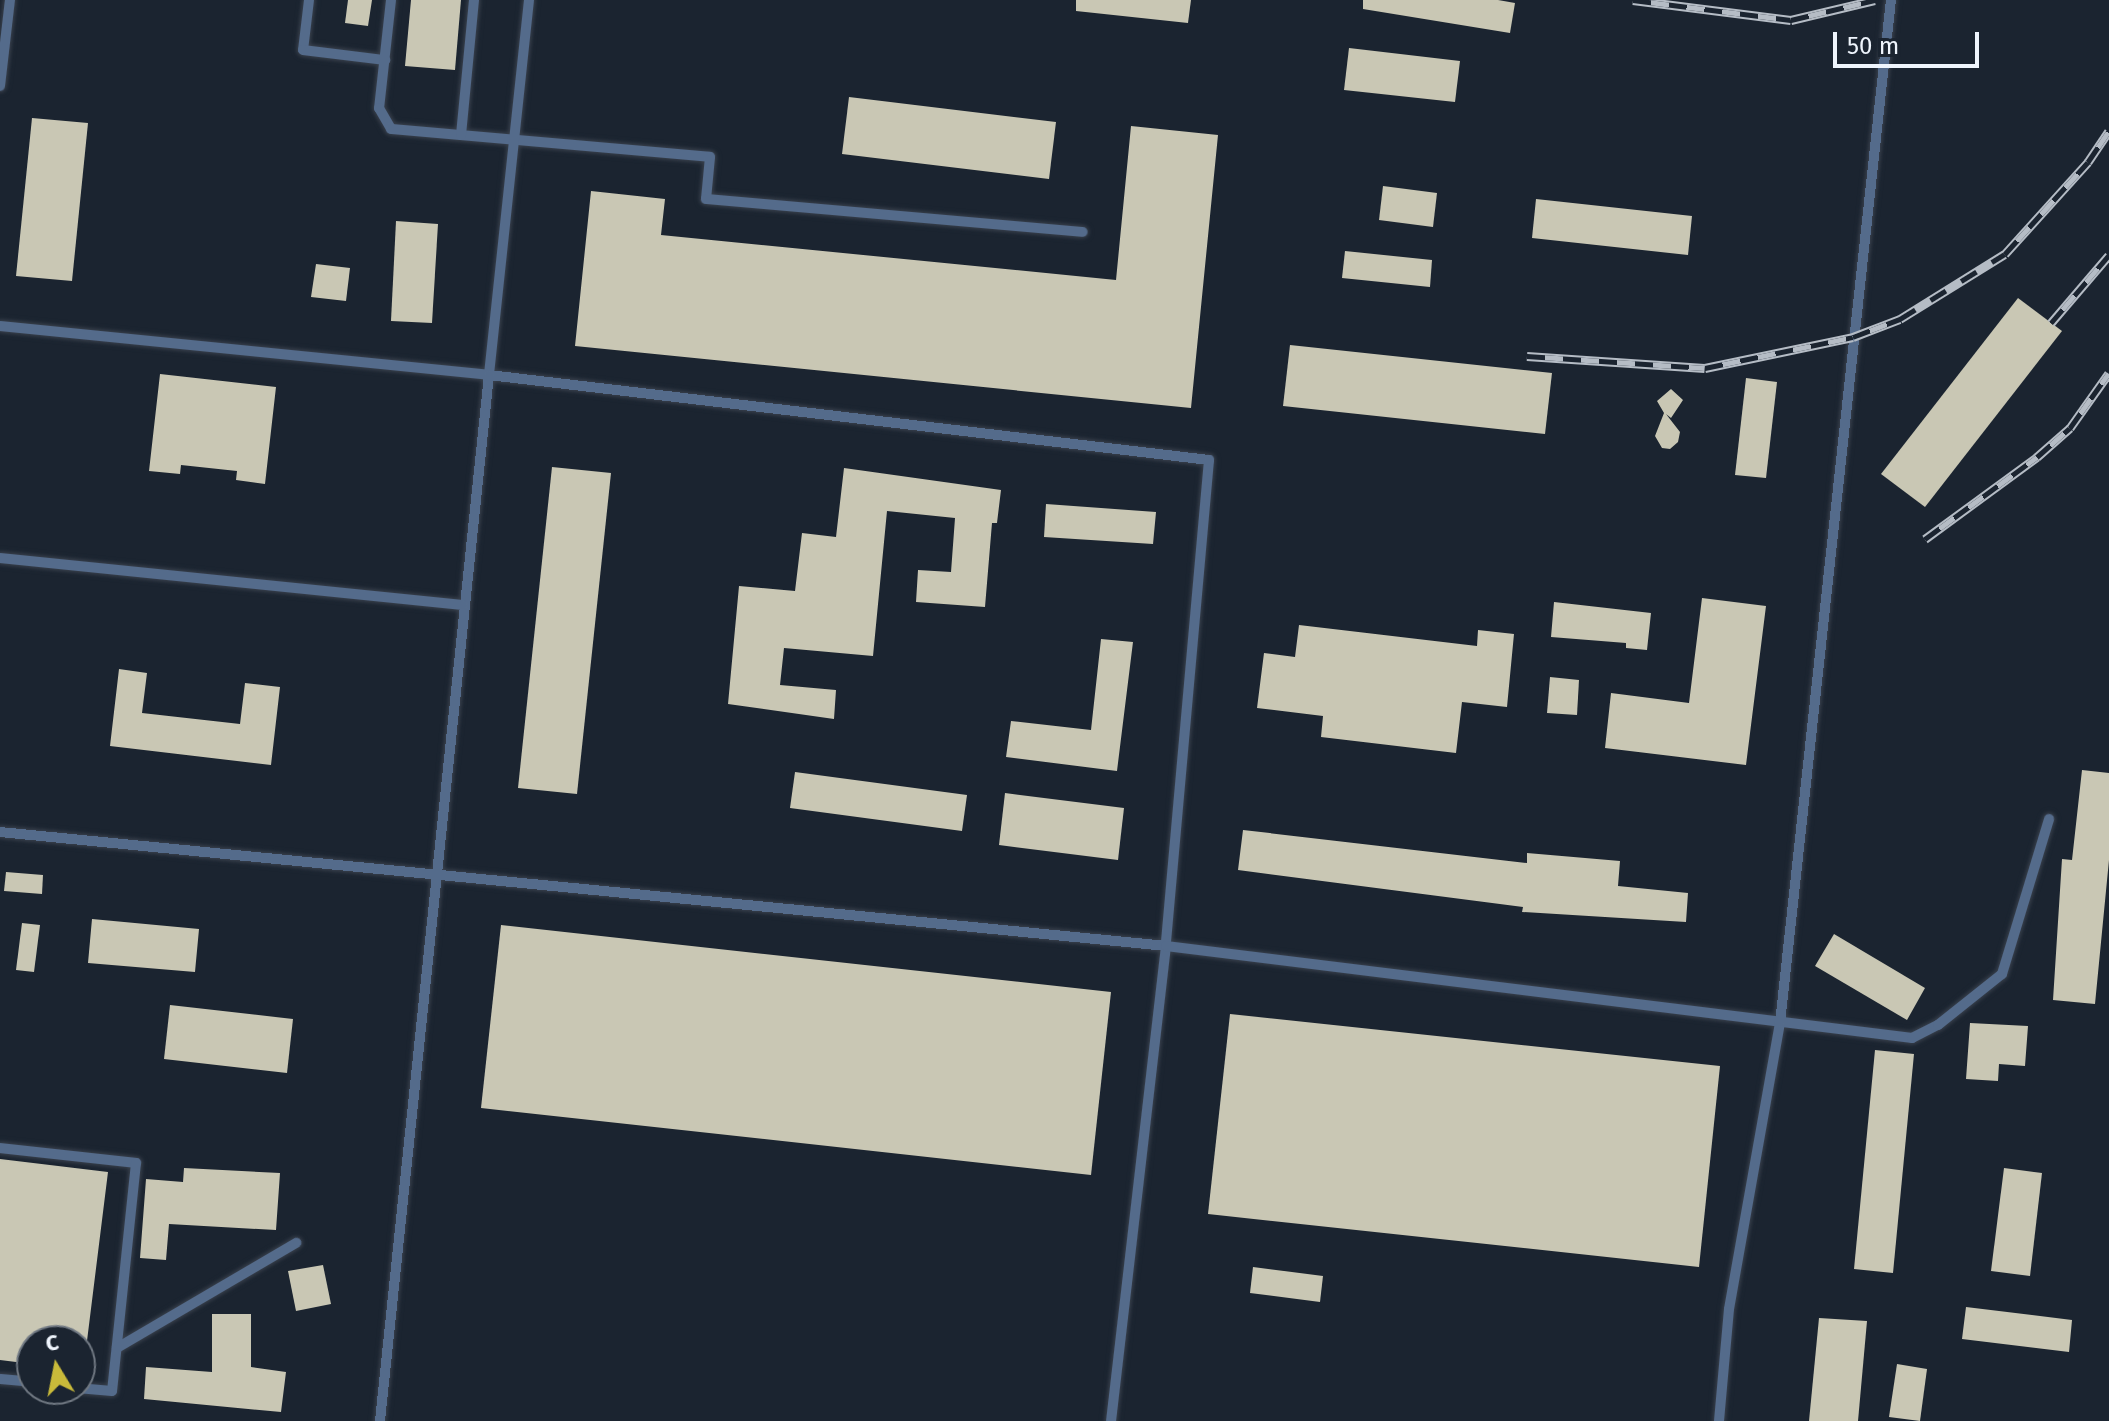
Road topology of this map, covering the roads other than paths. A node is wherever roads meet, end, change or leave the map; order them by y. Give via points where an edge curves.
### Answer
1 (10, 0) edge
2 (309, 0) edge
3 (391, 0) edge
4 (474, 0) edge
5 (529, 0) edge
6 (1891, 0) edge
7 (385, 60) junction
8 (0, 86) edge
9 (461, 135) junction
10 (514, 140) junction
11 (1083, 232) dead end
12 (0, 326) edge
13 (489, 375) junction
14 (0, 558) edge
15 (463, 605) junction
16 (2049, 819) dead end
17 (0, 832) edge
18 (433, 874) junction
19 (1166, 946) junction
20 (1780, 1023) junction
21 (0, 1148) edge
22 (296, 1243) dead end
23 (117, 1348) junction
24 (96, 1390) edge
25 (380, 1421) edge
26 (1111, 1421) edge
27 (1719, 1421) edge

1 - 8 lane
2 - 7 lane via 303,50
3 - 7 lane
4 - 9 lane
5 - 10 lane
6 - 20 lane
7 - 9 lane via 379,108 391,129
9 - 10 lane
10 - 11 lane via 710,157 706,199
10 - 13 lane
12 - 13 lane
13 - 15 lane
13 - 19 lane via 1209,460
14 - 15 lane
15 - 18 lane
16 - 20 lane via 2002,974 1938,1025 1912,1038
17 - 18 lane
18 - 19 lane
18 - 25 lane
19 - 20 lane
19 - 26 lane
20 - 27 lane via 1729,1309
21 - 23 lane via 136,1163
22 - 23 lane
23 - 24 lane via 112,1391

